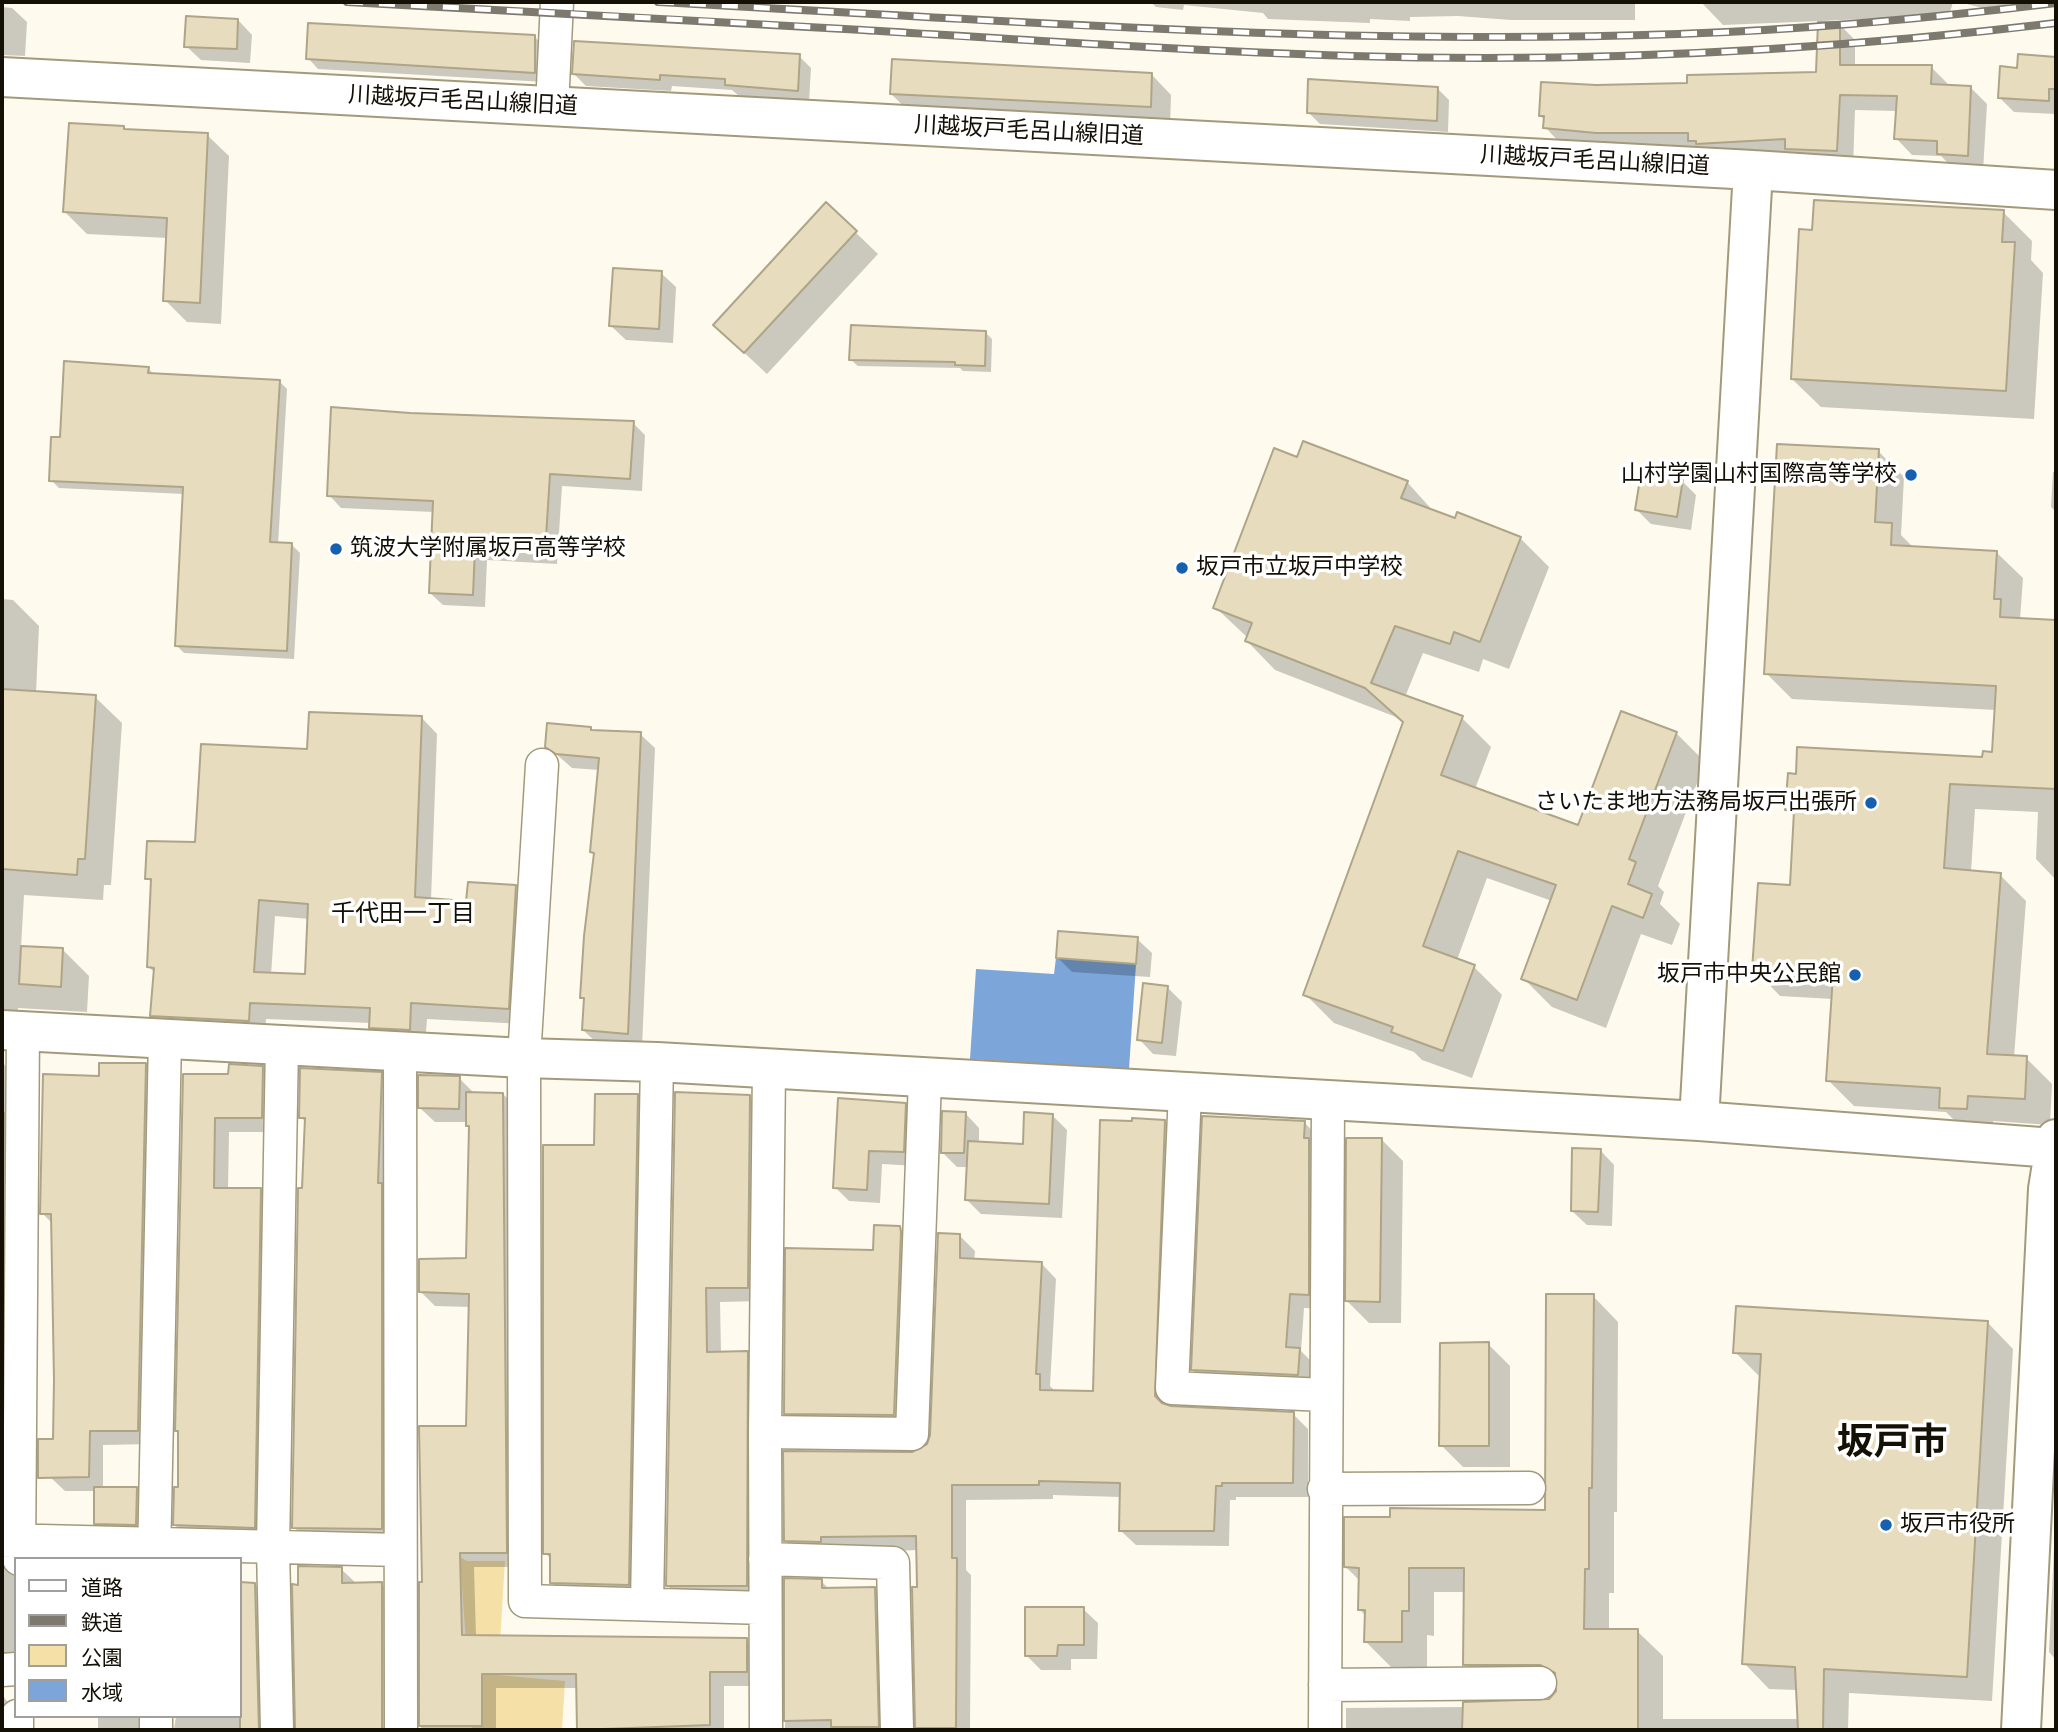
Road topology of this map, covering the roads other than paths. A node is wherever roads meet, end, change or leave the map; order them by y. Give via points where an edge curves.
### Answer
1 (557, 2) edge
2 (2, 77) edge
3 (552, 107) junction
4 (1753, 170) junction
5 (2056, 190) edge
6 (542, 765) dead end
7 (12, 1031) edge
8 (165, 1039) junction
9 (282, 1044) junction
10 (400, 1052) junction
11 (524, 1058) junction
12 (657, 1062) junction
13 (769, 1068) junction
14 (925, 1079) junction
15 (1185, 1092) junction
16 (1328, 1100) junction
17 (1699, 1121) junction
18 (2055, 1144) edge
19 (11, 1168) edge
20 (11, 1296) edge
21 (1325, 1395) junction
22 (2047, 1406) edge
23 (10, 1417) edge
24 (765, 1432) junction
25 (1529, 1488) dead end
26 (1324, 1489) junction
27 (14, 1546) edge
28 (273, 1548) junction
29 (399, 1550) junction
30 (154, 1551) edge
31 (765, 1559) junction
32 (647, 1604) junction
33 (765, 1608) junction
34 (1540, 1683) dead end
35 (1325, 1685) junction
36 (277, 1730) edge
37 (401, 1730) edge
38 (766, 1730) edge
39 (897, 1730) edge
40 (1325, 1730) edge
41 (2021, 1730) edge

1 - 3 street
2 - 3 street, 川越坂戸毛呂山線旧道
3 - 4 street, 川越坂戸毛呂山線旧道
4 - 5 street, 川越坂戸毛呂山線旧道
4 - 17 street
6 - 11 street
7 - 8 street
7 - 19 street
8 - 9 street
8 - 30 street
9 - 10 street
9 - 28 street
10 - 11 street
10 - 29 street
11 - 12 street
11 - 32 street via 525,1601
12 - 13 street
12 - 32 street
13 - 14 street
13 - 24 street
14 - 15 street
14 - 24 street via 912,1434
15 - 16 street
15 - 21 street via 1172,1388
16 - 17 street
16 - 21 street
17 - 18 street
18 - 22 street via 2048,1189
19 - 20 street
20 - 23 street
21 - 26 street
22 - 41 street
23 - 27 street
24 - 31 street
25 - 26 street
26 - 35 street
27 - 30 street
28 - 29 street
28 - 30 street
28 - 36 street
29 - 37 street
31 - 33 street
31 - 39 street via 893,1563
32 - 33 street
33 - 38 street
34 - 35 street
35 - 40 street

